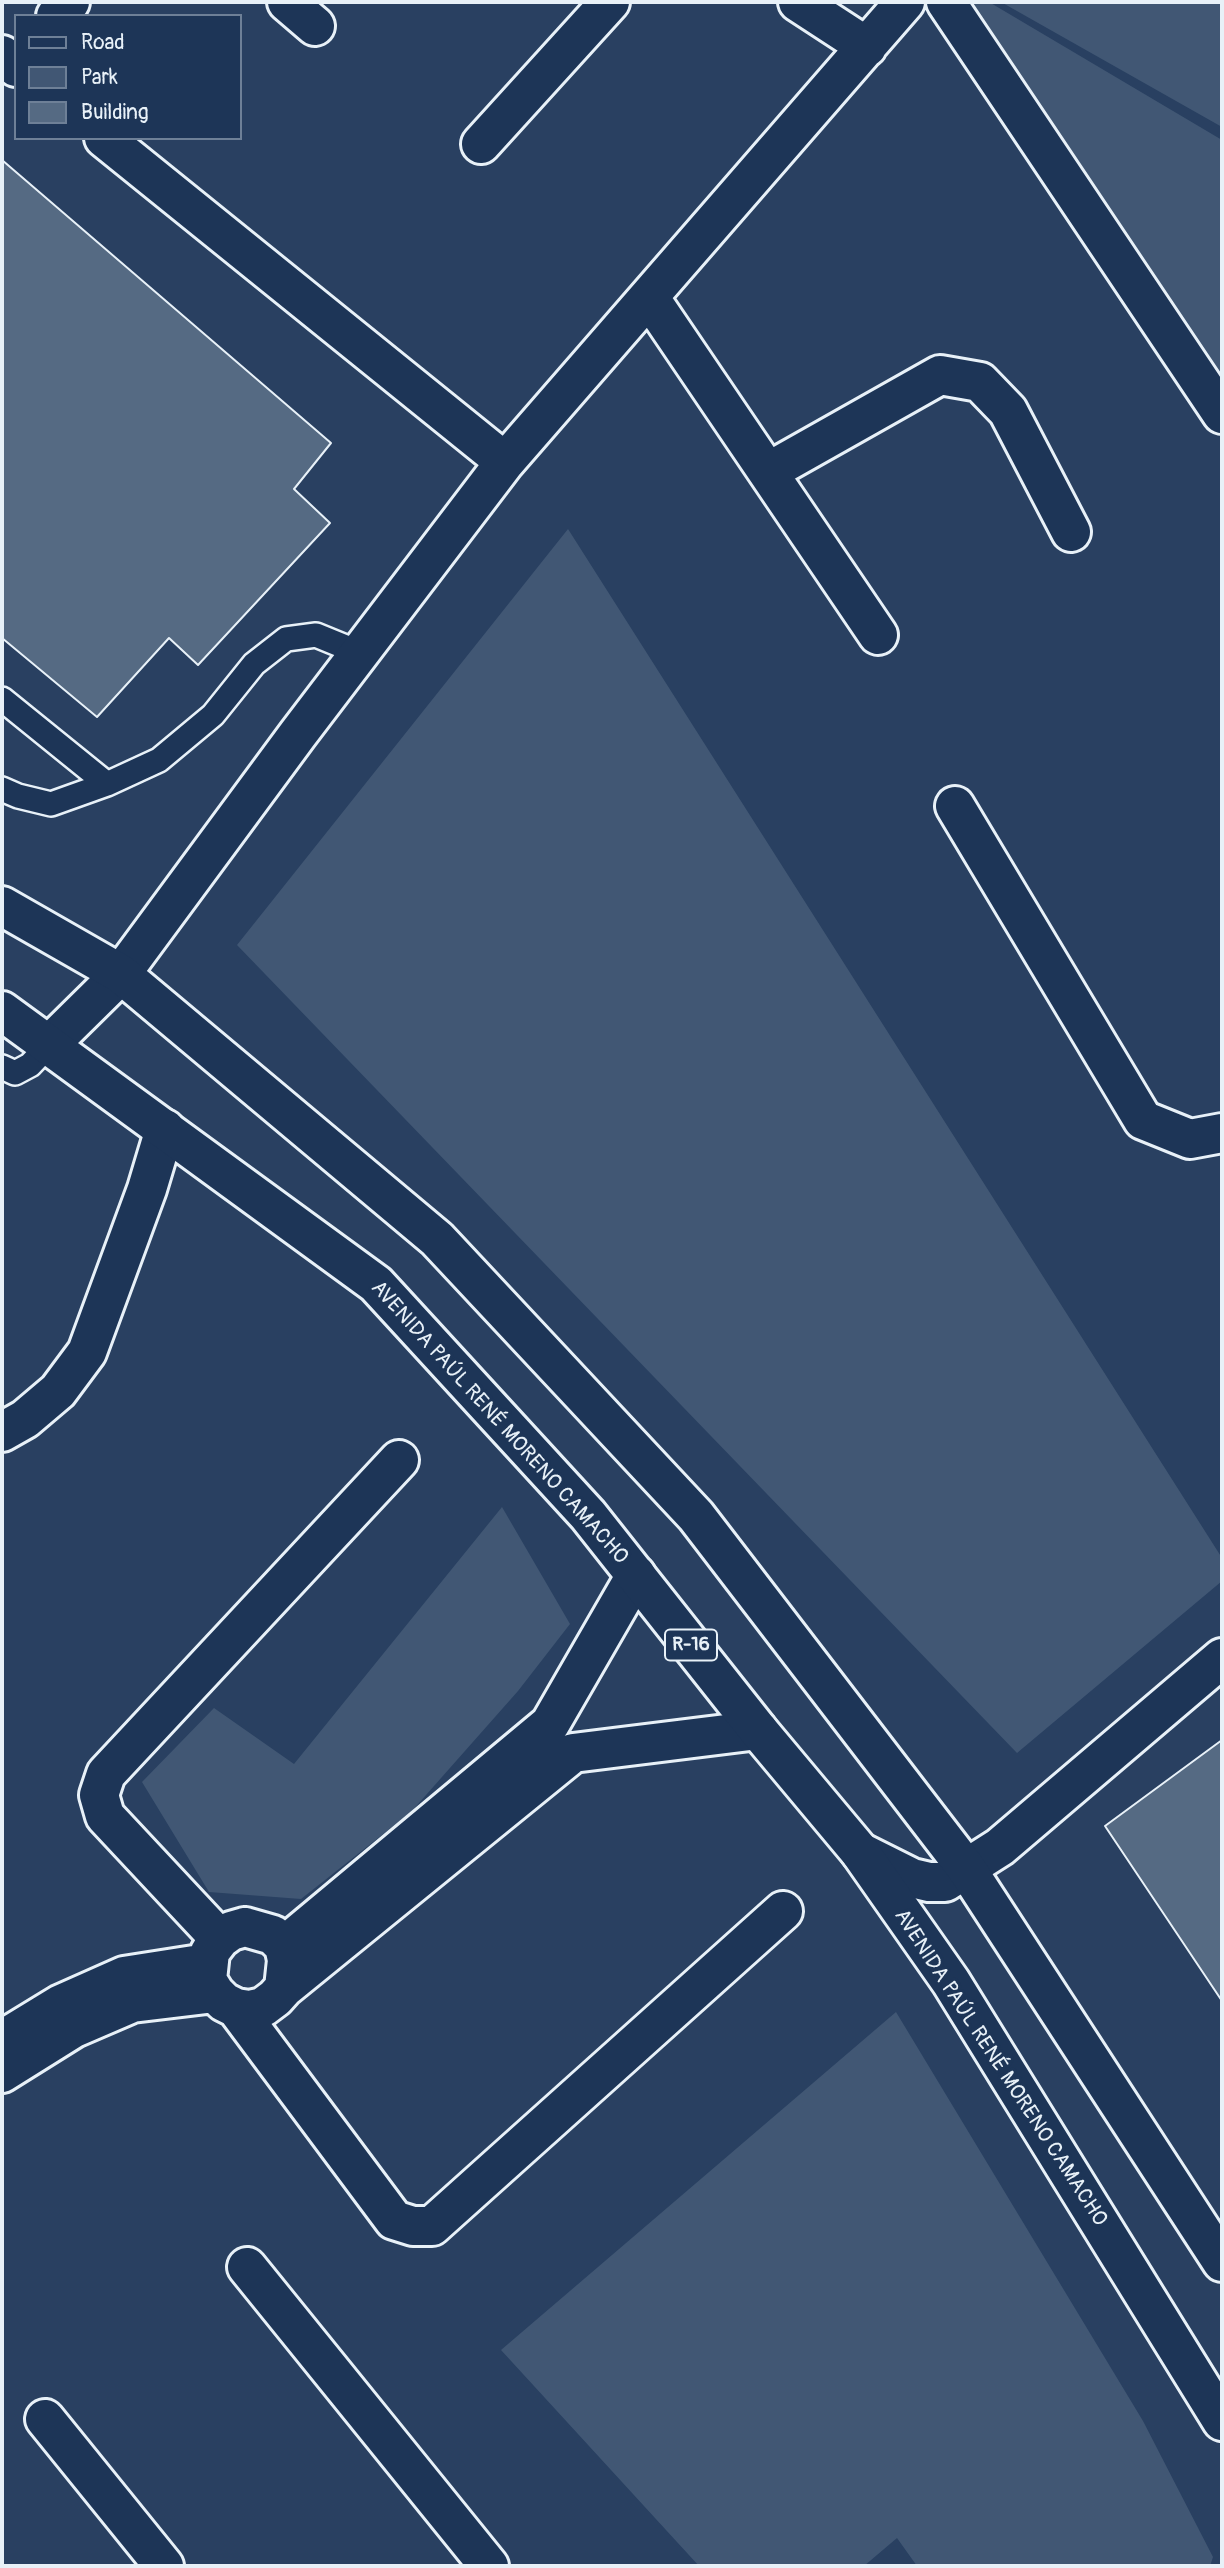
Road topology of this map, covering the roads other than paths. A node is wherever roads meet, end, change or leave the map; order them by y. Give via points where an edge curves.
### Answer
1 (610, 2) edge
2 (799, 2) edge
3 (905, 2) edge
4 (946, 2) edge
5 (867, 47) junction
6 (106, 140) edge
7 (481, 144) dead end
8 (649, 297) junction
9 (1222, 414) edge
10 (505, 462) junction
11 (768, 472) junction
12 (1071, 531) dead end
13 (878, 635) dead end
14 (360, 653) junction
15 (2, 699) edge
16 (107, 784) junction
17 (2, 789) edge
18 (955, 806) dead end
19 (2, 905) edge
20 (121, 974) junction
21 (2, 1011) edge
22 (49, 1045) junction
23 (6, 1077) edge
24 (165, 1129) junction
25 (1222, 1133) edge
26 (2, 1432) edge
27 (399, 1460) dead end
28 (636, 1575) junction
29 (1222, 1658) edge
30 (758, 1730) junction
31 (860, 1852) junction
32 (966, 1868) junction
33 (783, 1911) dead end
34 (284, 1946) junction
35 (219, 1976) junction
36 (284, 1988) junction
37 (2, 2040) edge
38 (2, 2073) edge
39 (1222, 2262) edge
40 (247, 2267) dead end
41 (45, 2419) dead end
42 (1222, 2421) edge
43 (164, 2566) edge
44 (489, 2566) edge

1 - 7 street
2 - 5 street
3 - 5 street
4 - 9 street
5 - 8 street
6 - 10 street
8 - 10 street
8 - 11 street
10 - 14 street
11 - 12 street via 940,375 980,382 1008,411
11 - 13 street
14 - 16 lane via 316,635 286,639 254,664 213,715 159,760
14 - 20 street
15 - 16 lane
16 - 17 lane via 51,804
18 - 25 street via 1143,1121 1190,1139
19 - 20 street
20 - 22 street
20 - 32 street via 437,1239 696,1516
21 - 22 street, AVENIDA PAÚL RENÉ MORENO CAMACHO / R-16
22 - 23 lane via 30,1065
22 - 24 street, AVENIDA PAÚL RENÉ MORENO CAMACHO / R-16
24 - 26 street via 87,1353 58,1391
24 - 28 street, AVENIDA PAÚL RENÉ MORENO CAMACHO / R-16 via 376,1284 588,1515
27 - 35 street via 106,1774 99,1795 105,1816
28 - 30 street, AVENIDA PAÚL RENÉ MORENO CAMACHO / R-16
28 - 34 street via 550,1724
29 - 32 street via 1000,1847
30 - 31 street, AVENIDA PAÚL RENÉ MORENO CAMACHO / R-16
30 - 36 street via 573,1753
31 - 32 street via 890,1869 929,1882 945,1882
31 - 42 street, AVENIDA PAÚL RENÉ MORENO CAMACHO / R-16 via 951,1982
32 - 39 street
33 - 35 street via 432,2226 394,2220
34 - 35 street via 273,1935 245,1927 231,1931
34 - 36 street
35 - 36 street via 249,2010 263,2007
35 - 37 street via 124,1976 61,2004
35 - 38 street via 132,2003 74,2028
40 - 44 street
41 - 43 street

